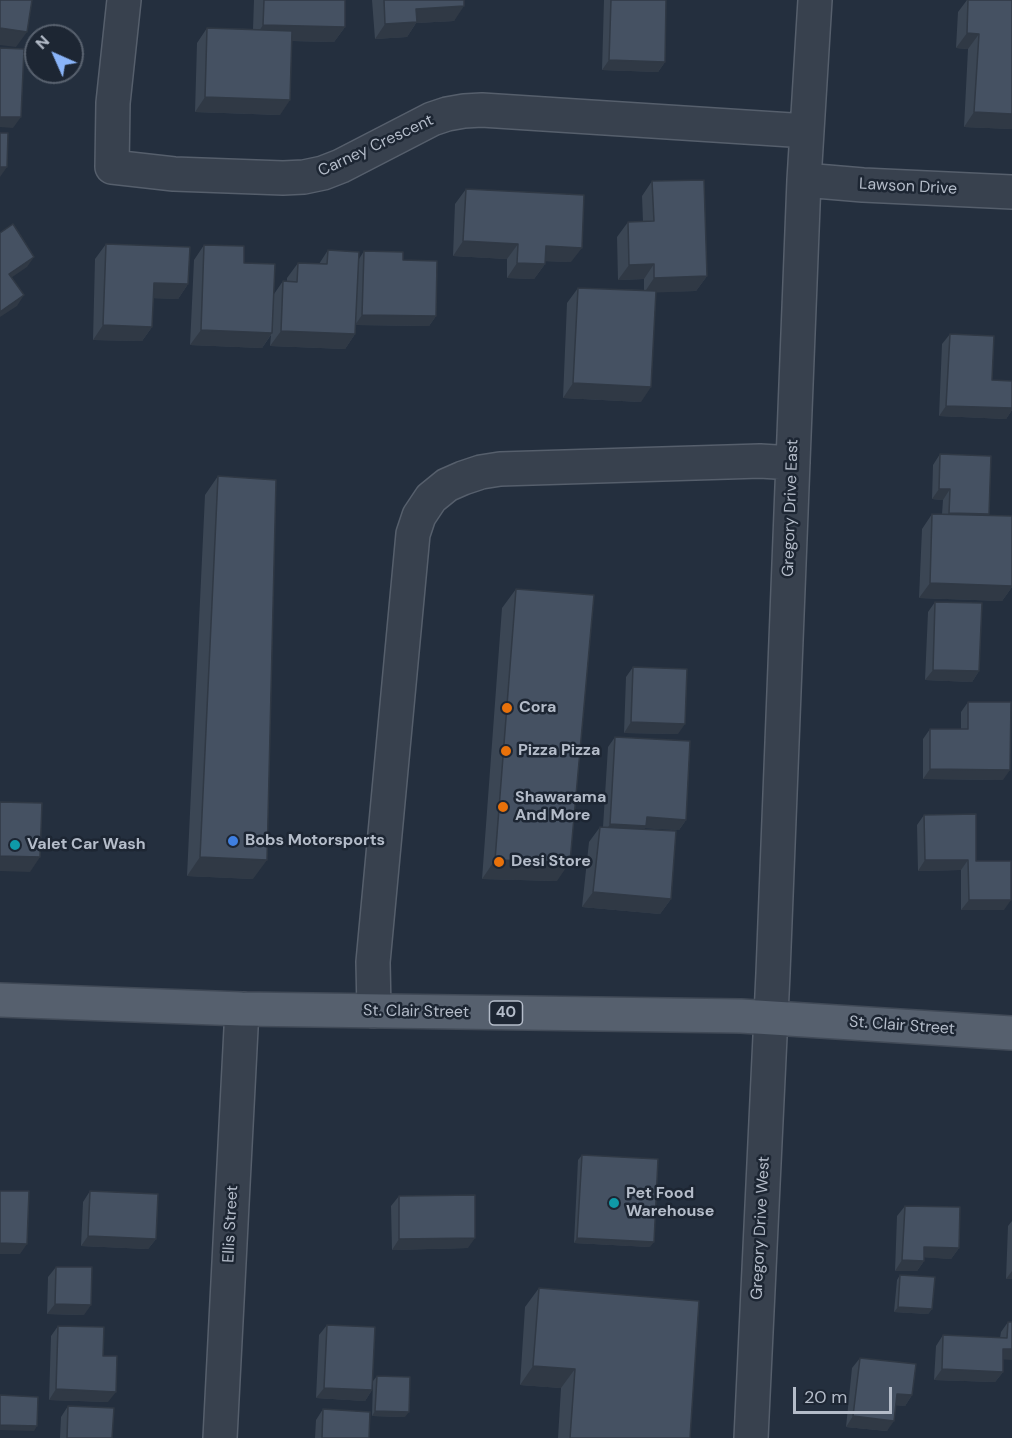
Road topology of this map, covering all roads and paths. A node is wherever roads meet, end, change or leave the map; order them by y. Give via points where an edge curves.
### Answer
1 (124, 0) edge
2 (815, 0) edge
3 (807, 130) junction
4 (804, 180) junction
5 (1012, 192) edge
6 (793, 463) junction
7 (0, 1000) edge
8 (242, 1009) junction
9 (374, 1011) junction
10 (770, 1017) junction
11 (1012, 1033) edge
12 (220, 1438) edge
13 (751, 1438) edge

1 - 3 street, Carney Crescent via 113,102 112,166 174,174 304,177 341,166 432,119 482,110
2 - 3 street, Gregory Drive East
3 - 4 street, Gregory Drive East
4 - 5 street, Lawson Drive
4 - 6 street, Gregory Drive East
6 - 9 street via 500,469 463,478 431,498 413,534 373,962
6 - 10 street, Gregory Drive East
7 - 8 main road, St. Clair Street / 40
8 - 9 main road, St. Clair Street / 40
8 - 12 street, Ellis Street
9 - 10 main road, St. Clair Street / 40
10 - 11 main road, St. Clair Street / 40
10 - 13 street, Gregory Drive West

